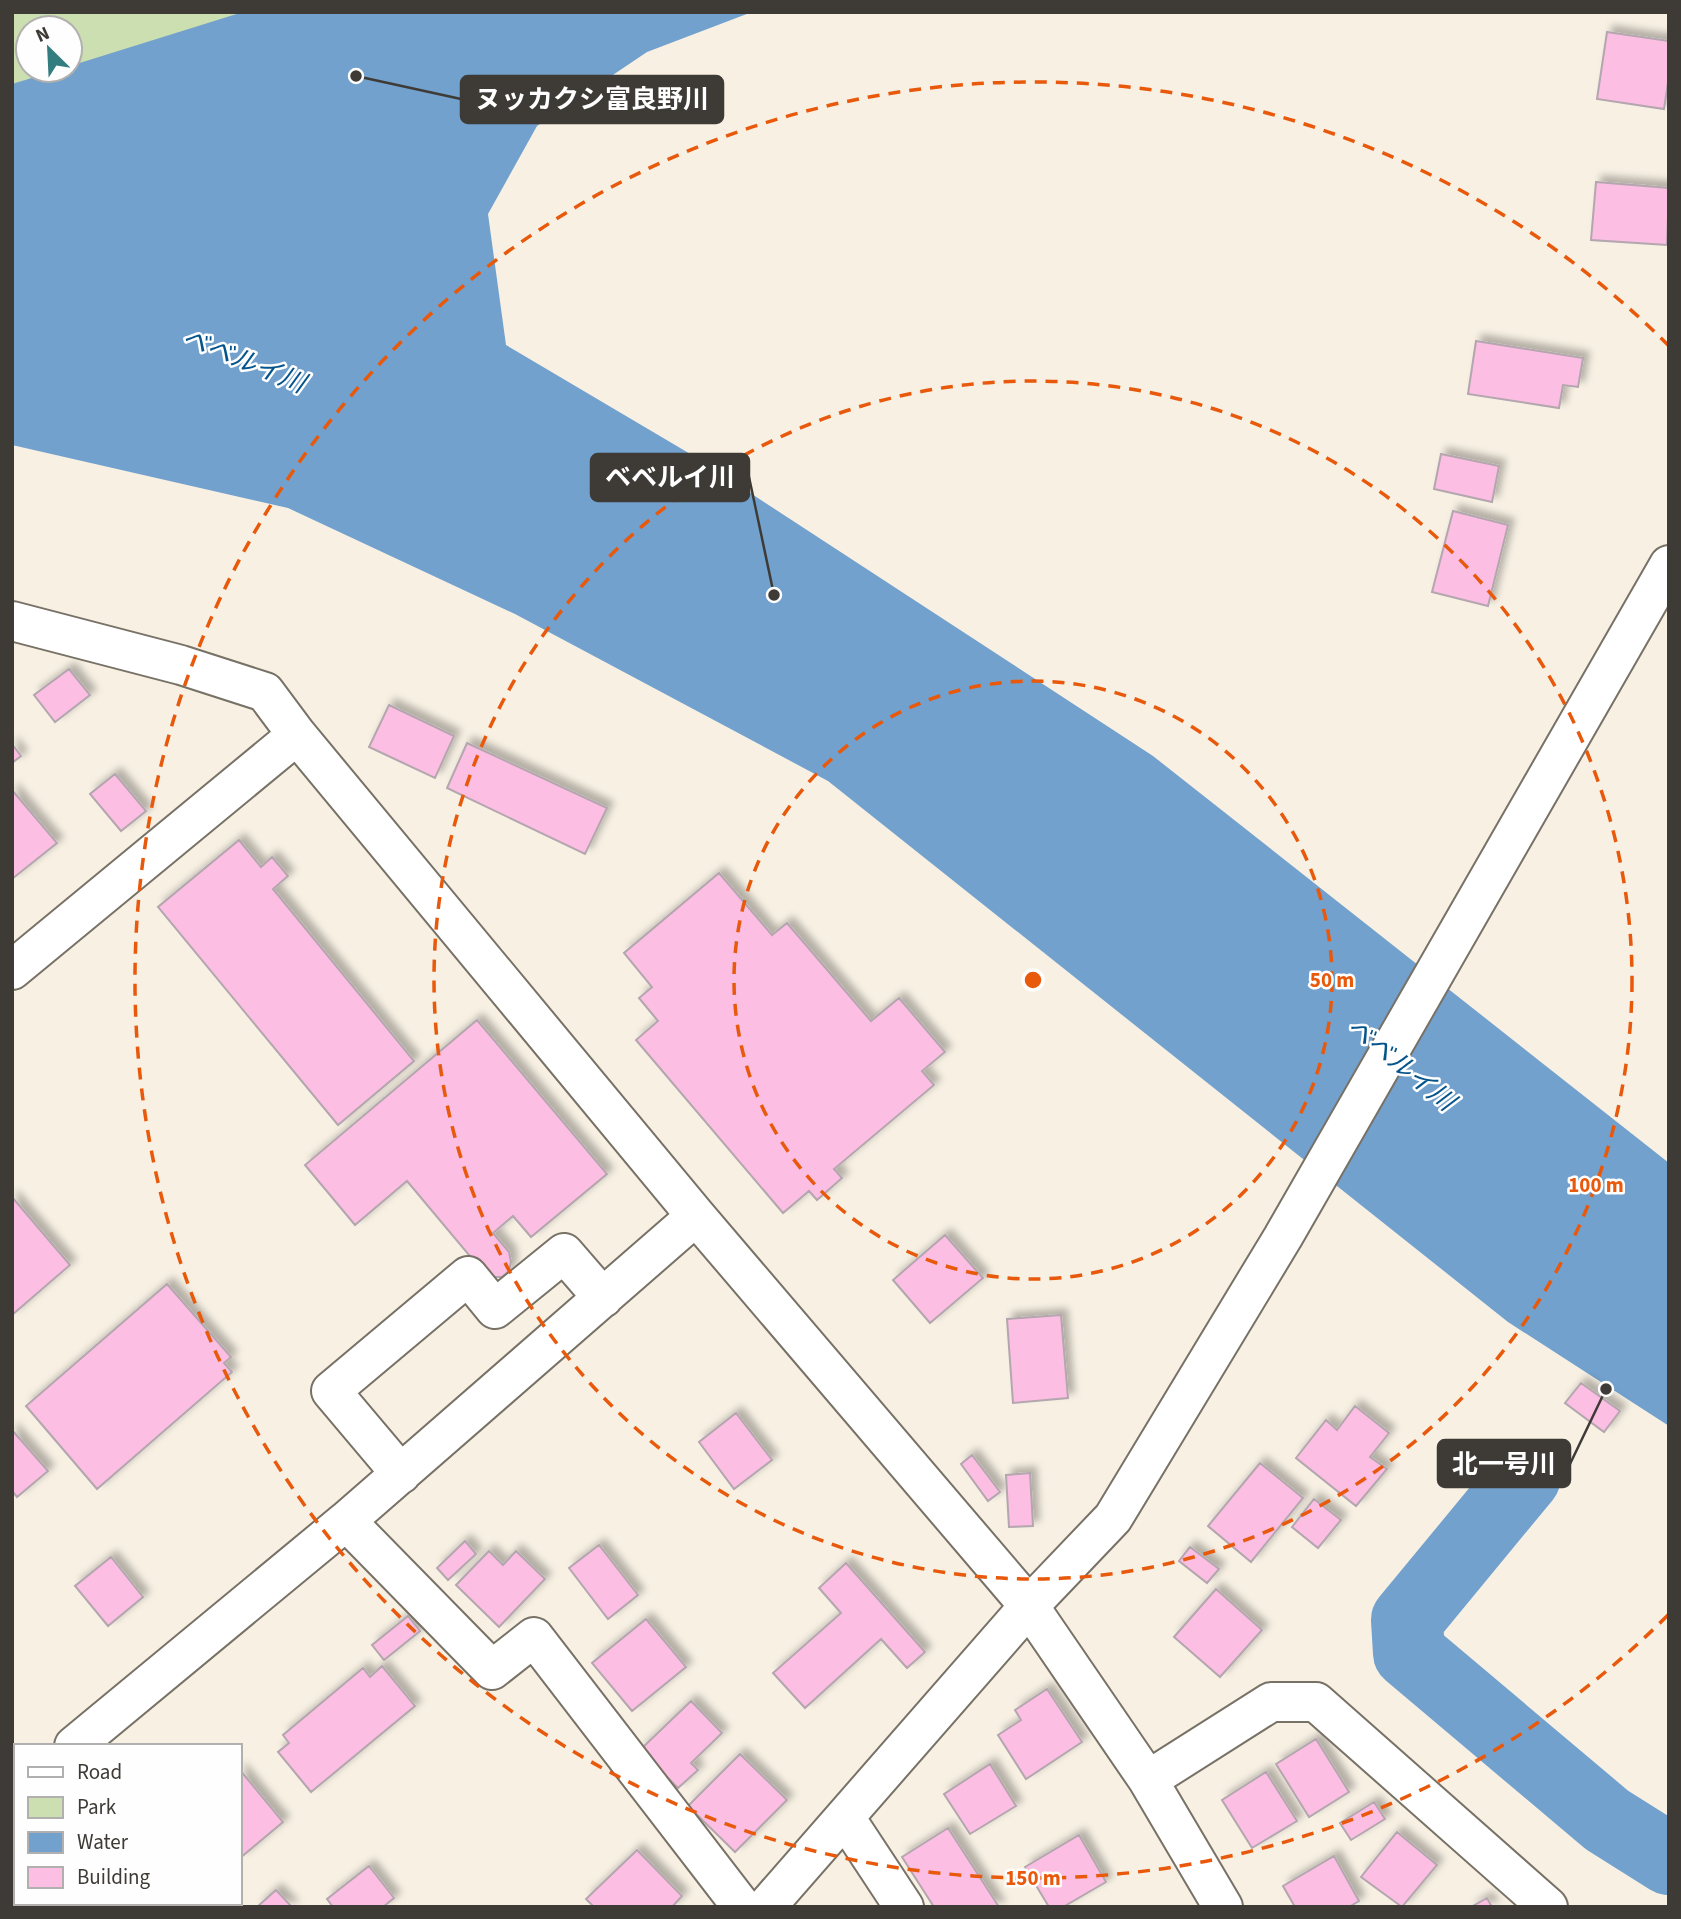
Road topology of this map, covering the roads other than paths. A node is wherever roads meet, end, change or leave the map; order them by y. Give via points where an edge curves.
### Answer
1 (1669, 565) edge
2 (12, 621) edge
3 (297, 735) junction
4 (12, 971) edge
5 (696, 1216) junction
6 (603, 1298) junction
7 (401, 1474) junction
8 (346, 1521) junction
9 (1029, 1606) junction
10 (76, 1744) edge
11 (1148, 1780) junction
12 (846, 1819) junction
13 (742, 1907) edge
14 (766, 1907) edge
15 (904, 1907) edge
16 (1223, 1907) edge
17 (1548, 1907) edge

1 - 9 street via 1294,1218 1113,1518
2 - 3 street via 265,692
3 - 4 street
3 - 5 street
5 - 6 street
5 - 9 street
6 - 7 street
6 - 7 street via 564,1252 495,1309 468,1276 331,1391
7 - 8 street
8 - 10 street
8 - 13 street via 492,1670 534,1637
9 - 11 street
9 - 12 street
11 - 16 street
11 - 17 street via 1272,1702 1316,1702
12 - 14 street
12 - 15 street

